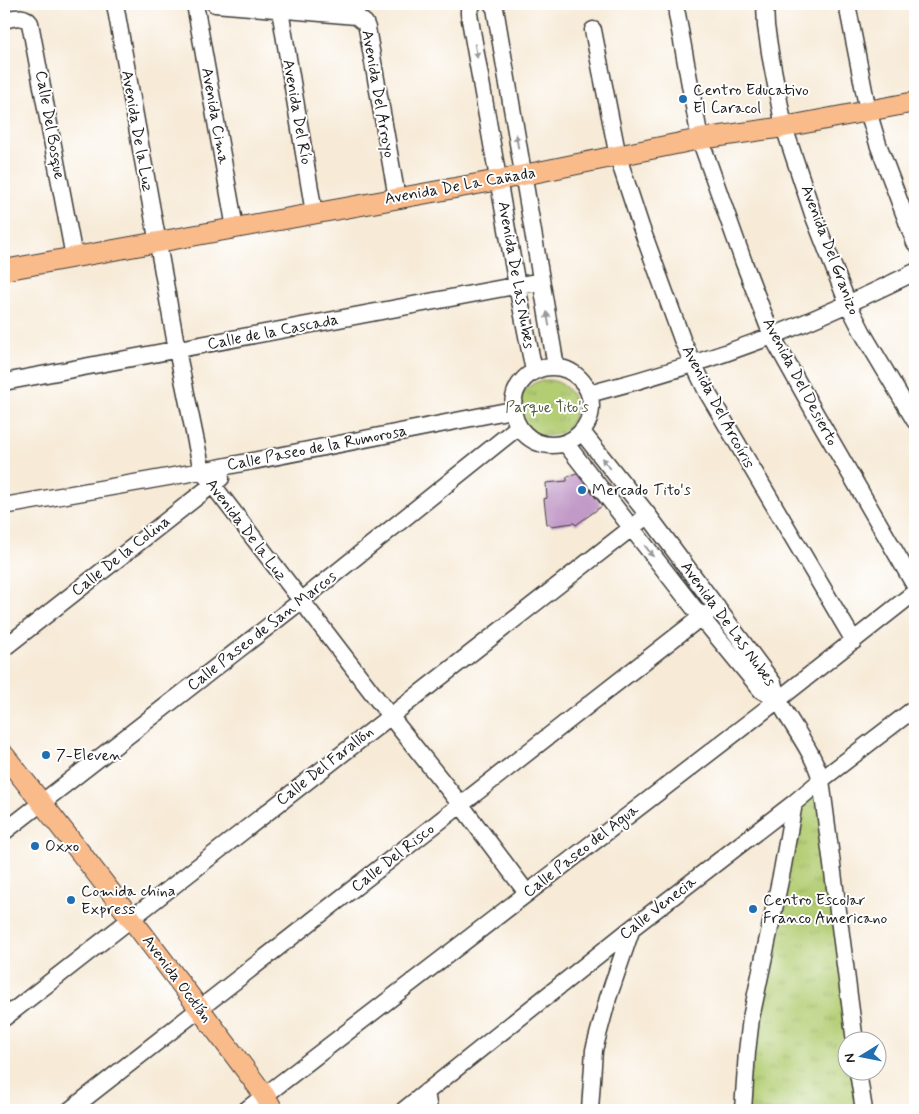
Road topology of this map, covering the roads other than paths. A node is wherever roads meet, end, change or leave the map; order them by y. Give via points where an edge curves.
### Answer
1 (115, 4) edge
2 (195, 4) edge
3 (215, 4) edge
4 (473, 4) edge
5 (492, 4) edge
6 (765, 4) edge
7 (847, 4) edge
8 (280, 10) junction
9 (677, 14) dead end
10 (4, 20) edge
11 (594, 30) dead end
12 (915, 102) edge
13 (868, 111) junction
14 (784, 127) junction
15 (700, 139) junction
16 (618, 157) junction
17 (523, 175) junction
18 (499, 180) junction
19 (397, 198) junction
20 (314, 213) junction
21 (235, 228) junction
22 (157, 243) junction
23 (915, 243) edge
24 (74, 257) junction
25 (4, 270) edge
26 (915, 272) edge
27 (541, 281) junction
28 (517, 286) junction
29 (848, 304) junction
30 (772, 336) junction
31 (177, 350) junction
32 (693, 364) junction
33 (556, 367) junction
34 (534, 370) junction
35 (4, 382) edge
36 (589, 394) junction
37 (512, 410) junction
38 (915, 421) edge
39 (518, 427) junction
40 (582, 432) junction
41 (566, 444) junction
42 (237, 464) junction
43 (202, 471) junction
44 (212, 485) junction
45 (4, 506) edge
46 (648, 515) junction
47 (631, 528) junction
48 (915, 586) edge
49 (915, 592) edge
50 (301, 601) junction
51 (717, 606) junction
52 (701, 617) junction
53 (854, 641) junction
54 (4, 648) edge
55 (778, 700) junction
56 (914, 713) edge
57 (390, 716) junction
58 (4, 755) edge
59 (821, 780) junction
60 (42, 802) junction
61 (794, 803) junction
62 (461, 805) junction
63 (4, 832) edge
64 (527, 893) junction
65 (130, 918) junction
66 (632, 928) junction
67 (199, 1008) junction
68 (4, 1018) edge
69 (854, 1032) edge
70 (860, 1082) edge
71 (426, 1092) junction
72 (269, 1103) edge
73 (70, 1110) edge
74 (246, 1110) edge
75 (404, 1110) edge
76 (429, 1110) edge
77 (590, 1110) edge
78 (743, 1110) edge
79 (864, 1110) edge

1 - 22 street, Avenida De la Luz
2 - 21 street, Avenida Cima
3 - 8 street, Avenida Del Arroyo
4 -> 18 street, Avenida De Las Nubes via 469,14
17 -> 5 street, Avenida De Las Nubes
6 - 14 street, Avenida Del Granizo
7 - 13 street
8 - 19 street, Avenida Del Arroyo via 356,16 365,23
8 - 20 street, Avenida Del Río
9 - 15 street, Avenida Del Desierto
10 - 24 street, Calle Del Bosque via 21,17 30,23
11 - 16 street, Avenida Del Arcoíris
12 - 13 main road, Avenida De La Cañada
13 - 14 main road, Avenida De La Cañada
13 - 23 street
14 - 15 main road, Avenida De La Cañada
14 - 29 street, Avenida Del Granizo
15 - 16 main road, Avenida De La Cañada
15 - 30 street, Avenida Del Desierto
16 - 17 main road, Avenida De La Cañada
16 - 32 street, Avenida Del Arcoíris via 647,245
17 - 18 main road, Avenida De La Cañada
17 - 27 street, Avenida De Las Nubes
18 - 19 main road, Avenida De La Cañada
18 - 28 street, Avenida De Las Nubes
19 - 20 main road, Avenida De La Cañada
20 - 21 main road, Avenida De La Cañada
21 - 22 main road, Avenida De La Cañada
22 - 24 main road, Avenida De La Cañada
22 - 31 street, Avenida De la Luz
24 - 25 main road, Avenida De La Cañada
26 - 29 street
27 - 28 street, Calle de la Cascada
33 -> 27 street, Avenida De Las Nubes
28 - 31 street, Calle de la Cascada
28 - 34 street, Avenida De Las Nubes
29 - 30 street
29 - 38 street, Avenida Del Granizo
30 - 32 street
30 - 48 street, Avenida Del Desierto
31 - 35 street, Calle de la Cascada
31 - 43 street, Avenida De la Luz
32 - 36 street
32 - 53 street, Avenida Del Arcoíris
33 - 34 street
33 - 36 street via 570,371 582,381
34 - 37 street via 521,380 514,394
36 - 40 street via 589,421
37 - 39 street
37 - 42 street, Calle Paseo de la Rumorosa
39 - 41 street via 526,437 539,444
39 - 50 street, Calle Paseo de San Marcos
40 - 41 street
46 -> 40 street, Avenida De Las Nubes
41 - 47 street, Avenida De Las Nubes
42 - 43 street, Calle Paseo de la Rumorosa
42 - 44 street, Calle De la Colina
43 - 44 street, Avenida De la Luz
43 - 45 street, Calle Paseo de la Rumorosa
44 - 50 street, Avenida De la Luz
44 - 54 street, Calle De la Colina
46 - 47 street, Calle Del Farallón
46 - 51 street, Avenida De Las Nubes
47 -> 52 street, Avenida De Las Nubes
47 - 57 street, Calle Del Farallón
49 - 53 street, Calle Paseo del Agua
50 - 57 street, Avenida De la Luz
50 - 60 street, Calle Paseo de San Marcos
51 - 52 street, Calle Del Risco
51 - 55 street, Avenida De Las Nubes via 773,682
52 - 55 street, Avenida De Las Nubes via 761,690
52 - 62 street, Calle Del Risco
53 - 55 street, Calle Paseo del Agua
55 - 59 street, Avenida De Las Nubes
55 - 64 street, Calle Paseo del Agua
56 - 59 street, Calle Venecia
57 - 62 street, Avenida De la Luz
57 - 65 street, Calle Del Farallón
58 - 60 main road, Avenida Ocotlán
59 - 61 street, Calle Venecia
59 - 69 street, Avenida De Las Nubes
60 - 63 street, Calle Paseo de San Marcos
60 - 65 main road, Avenida Ocotlán
61 - 66 street, Calle Venecia
61 - 78 street via 751,1018
62 - 64 street, Avenida De la Luz
62 - 67 street, Calle Del Risco
64 - 72 street, Calle Paseo del Agua
65 - 67 main road, Avenida Ocotlán
65 - 68 street, Calle Del Farallón
66 - 71 street, Calle Venecia
66 - 77 street via 594,1050
67 - 72 main road, Avenida Ocotlán
67 - 73 street, Calle Del Risco
70 - 79 street
71 - 75 street, Calle Venecia
71 - 76 street
72 - 74 street, Calle Paseo del Agua

